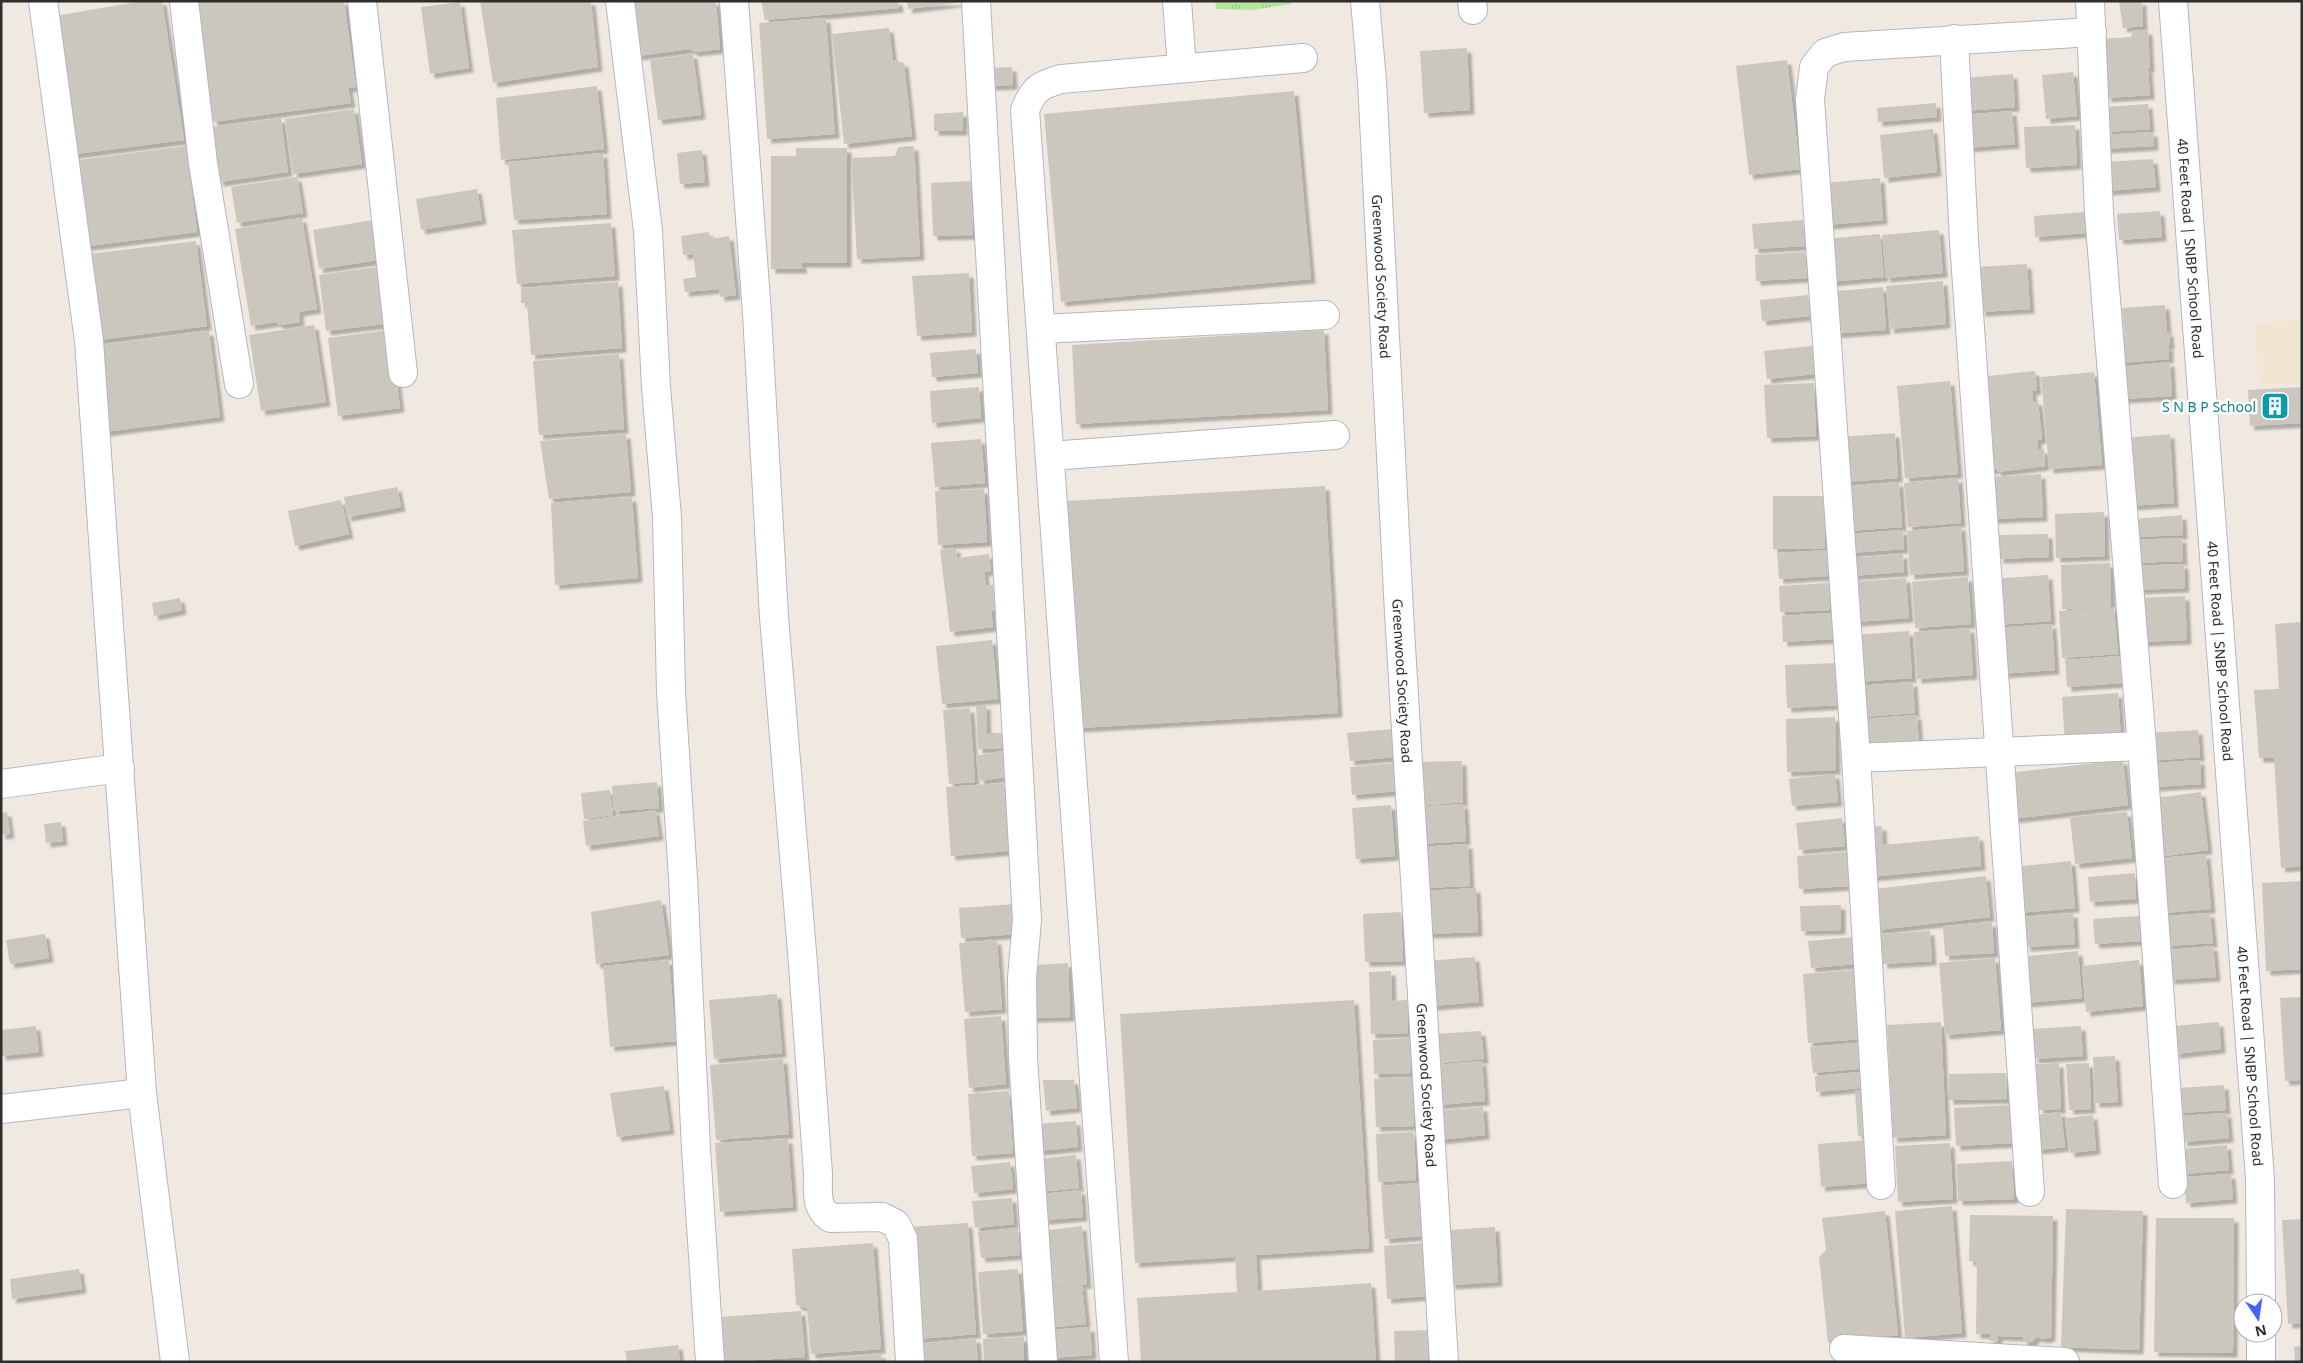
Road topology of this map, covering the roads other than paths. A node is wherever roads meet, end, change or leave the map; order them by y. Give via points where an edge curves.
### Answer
1 (43, 1) edge
2 (184, 1) edge
3 (362, 1) edge
4 (620, 1) edge
5 (734, 1) edge
6 (976, 1) edge
7 (1177, 1) edge
8 (1365, 1) edge
9 (2090, 1) edge
10 (2173, 1) edge
11 (2092, 32) junction
12 (1954, 39) junction
13 (1302, 58) dead end
14 (1182, 68) junction
15 (1325, 315) dead end
16 (1041, 329) junction
17 (403, 373) dead end
18 (239, 384) dead end
19 (1335, 435) dead end
20 (1050, 456) junction
21 (2142, 746) junction
22 (1999, 751) junction
23 (1856, 758) junction
24 (120, 768) junction
25 (1, 784) edge
26 (142, 1093) junction
27 (1, 1109) edge
28 (2173, 1184) dead end
29 (1881, 1185) dead end
30 (2030, 1192) dead end
31 (2261, 1293) edge
32 (2261, 1343) edge
33 (1844, 1349) dead end
34 (175, 1362) edge
35 (710, 1362) edge
36 (910, 1362) edge
37 (1043, 1362) edge
38 (1114, 1362) edge
39 (1444, 1362) edge
40 (2066, 1362) edge
41 (2261, 1362) edge

1 - 24 street via 89,341
2 - 18 street via 203,163
3 - 17 street
4 - 35 street via 648,231 667,517 671,692
5 - 36 street via 757,314 774,617 804,974 818,1204 830,1218 882,1217 896,1224 903,1239
6 - 37 street via 1027,920 1022,978 1023,1057
7 - 14 street
8 - 39 street, Greenwood Society Road
9 - 11 street
10 - 31 street, 40 Feet Road | SNBP School Road via 2260,1179
11 - 12 street
11 - 21 street via 2099,213
12 - 22 street via 1964,241
12 - 23 street via 1844,47 1825,53 1814,67 1810,100
13 - 14 street
14 - 16 street via 1061,79 1041,85 1030,97 1025,110
15 - 16 street
16 - 20 street
19 - 20 street
20 - 38 street
21 - 22 street
21 - 28 street
22 - 23 street
22 - 30 street
23 - 29 street
24 - 25 street
24 - 26 street
26 - 27 street
26 - 34 street
32 - 41 street
33 - 40 street

